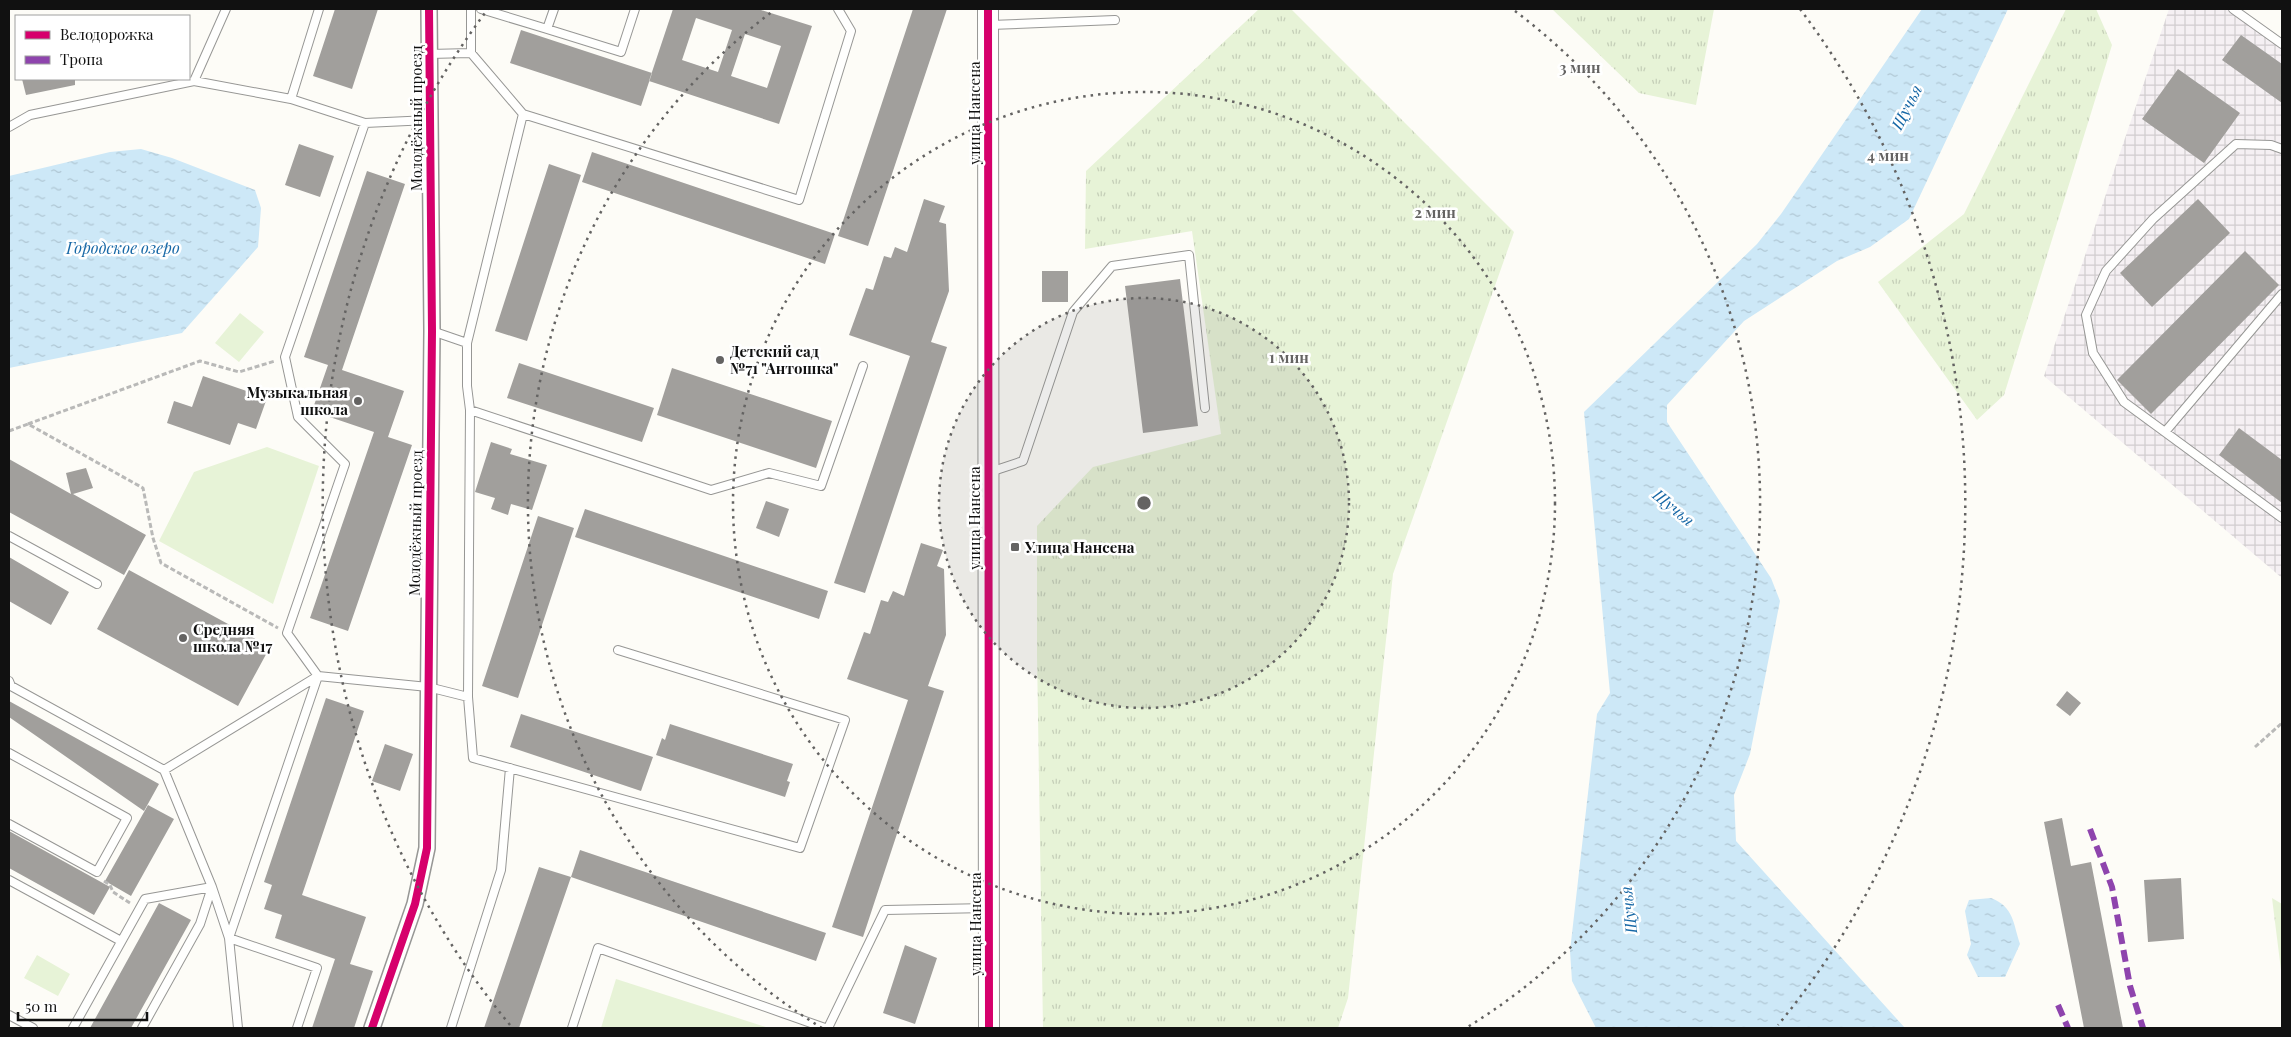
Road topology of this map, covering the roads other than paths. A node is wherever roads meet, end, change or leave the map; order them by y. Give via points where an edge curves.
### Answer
1 (226, 9) edge
2 (319, 9) edge
3 (429, 9) edge
4 (471, 9) edge
5 (481, 9) edge
6 (554, 9) edge
7 (635, 9) edge
8 (838, 9) edge
9 (2233, 9) edge
10 (988, 17) edge
11 (1115, 20) dead end
12 (547, 29) junction
13 (2282, 44) edge
14 (471, 53) junction
15 (429, 54) junction
16 (194, 81) junction
17 (291, 99) junction
18 (523, 114) junction
19 (429, 120) junction
20 (365, 123) junction
21 (9, 126) edge
22 (2282, 149) edge
23 (2282, 294) edge
24 (432, 332) junction
25 (467, 343) junction
26 (863, 366) dead end
27 (1205, 408) dead end
28 (470, 410) junction
29 (2165, 432) junction
30 (988, 472) junction
31 (2282, 518) edge
32 (9, 536) edge
33 (97, 584) dead end
34 (618, 650) dead end
35 (318, 676) junction
36 (9, 680) edge
37 (428, 687) junction
38 (468, 697) junction
39 (9, 754) edge
40 (510, 768) junction
41 (164, 770) junction
42 (9, 824) edge
43 (9, 880) edge
44 (212, 886) junction
45 (988, 908) junction
46 (229, 938) junction
47 (121, 941) junction
48 (9, 1015) edge
49 (33, 1028) edge
50 (73, 1028) edge
51 (142, 1028) edge
52 (238, 1028) edge
53 (297, 1028) edge
54 (372, 1028) edge
55 (452, 1028) edge
56 (572, 1028) edge
57 (826, 1028) edge
58 (989, 1028) edge

1 - 16 lane
2 - 17 lane
3 - 15 street, Молодёжный проезд
4 - 14 lane
5 - 12 lane
6 - 12 lane
7 - 12 lane via 621,52
8 - 18 lane via 851,31 799,200
9 - 13 lane
10 - 11 lane
10 - 30 street, улица Нансена
14 - 15 lane
14 - 18 lane
15 - 19 street, Молодёжный проезд
16 - 17 lane
16 - 21 lane via 30,115
17 - 20 lane
18 - 25 lane
19 - 20 lane
19 - 24 street, Молодёжный проезд
20 - 35 lane via 285,358 298,417 345,464 287,633
22 - 29 lane via 2236,144 2154,219 2106,271 2086,315 2093,353 2124,402
23 - 29 lane
24 - 25 lane
24 - 37 street, Молодёжный проезд
25 - 28 lane
26 - 28 lane via 821,486 769,473 711,490
27 - 30 lane via 1189,254 1112,266 1073,312 1023,461
28 - 38 lane
29 - 31 lane
30 - 45 street, улица Нансена
32 - 33 lane
34 - 40 lane via 845,720 800,848
35 - 37 lane
35 - 41 lane
35 - 46 lane
36 - 41 lane via 11,686
37 - 38 lane
37 - 54 street, Молодёжный проезд via 427,848 415,904
38 - 40 lane via 473,758
39 - 42 lane via 127,818 97,872
40 - 55 lane via 501,870
41 - 44 lane
43 - 47 lane
44 - 46 lane
44 - 47 lane via 144,899
44 - 51 lane via 200,924
45 - 57 lane via 885,910
45 - 58 street, улица Нансена
46 - 52 lane
46 - 53 lane via 318,968
47 - 50 lane
48 - 49 lane
56 - 57 lane via 598,948

